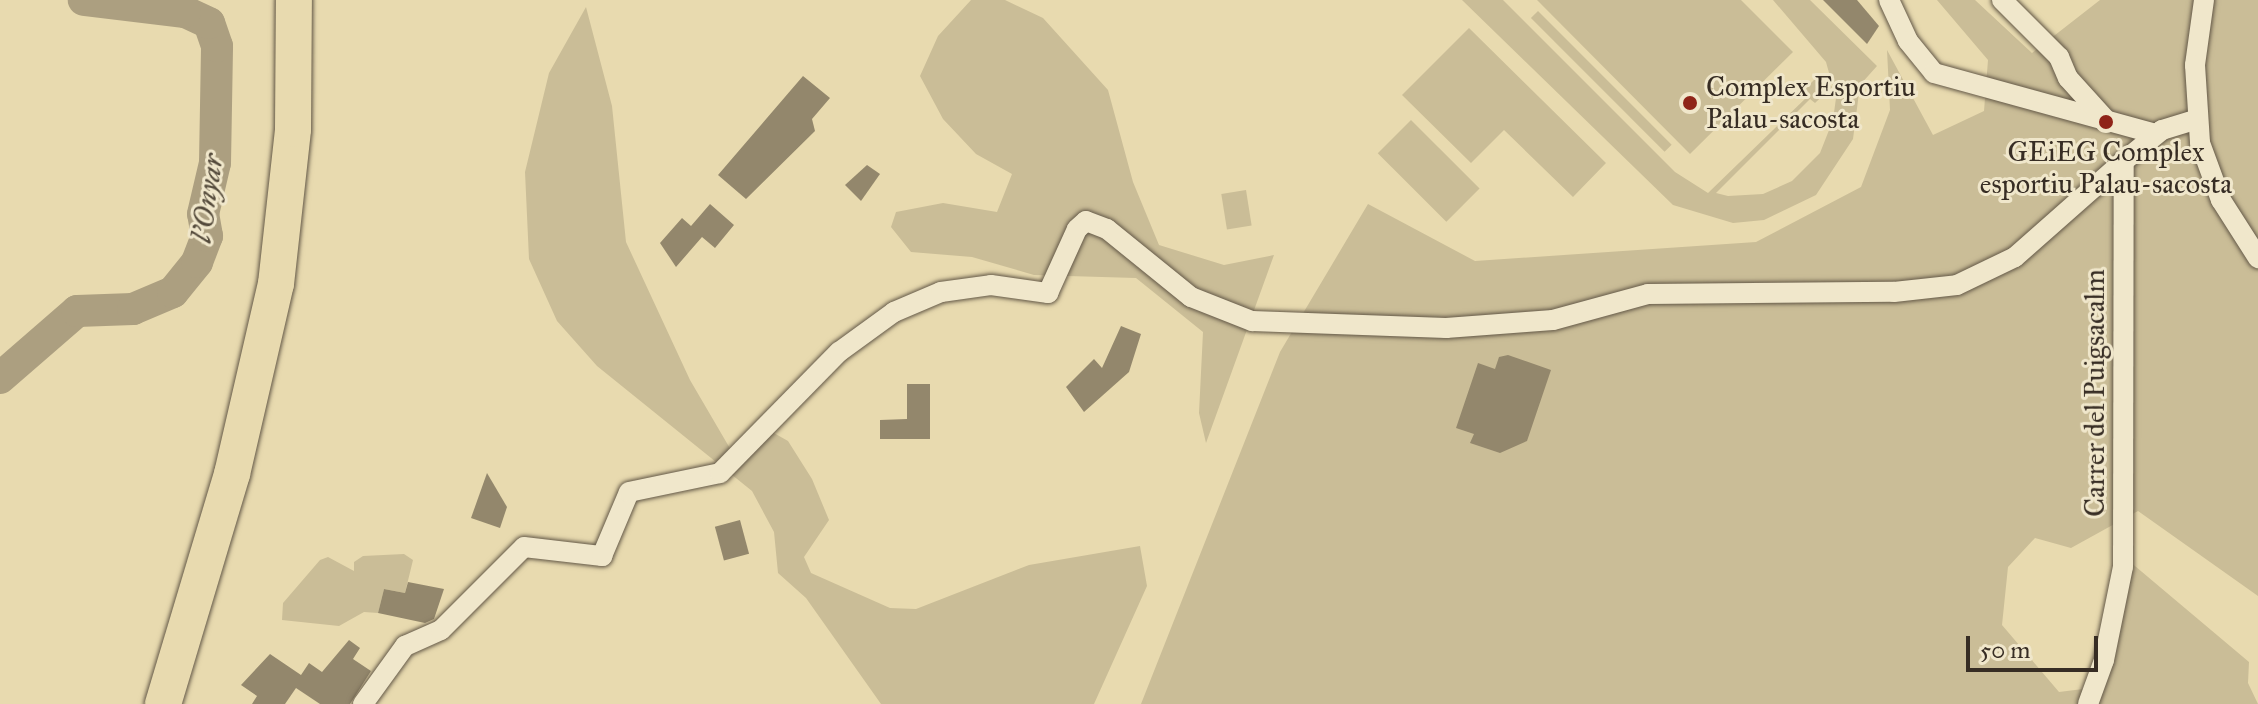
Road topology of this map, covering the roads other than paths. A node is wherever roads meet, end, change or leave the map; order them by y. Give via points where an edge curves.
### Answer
1 (294, 0) edge
2 (1889, 0) edge
3 (2002, 0) edge
4 (2204, 0) edge
5 (2195, 120) junction
6 (2107, 121) junction
7 (2155, 134) junction
8 (2124, 161) junction
9 (2258, 258) edge
10 (163, 704) edge
11 (363, 704) edge
12 (2088, 704) edge

1 - 10 highway via 293,129 276,284 232,474
2 - 6 street via 1908,41 1934,73
3 - 6 street via 2059,57 2068,78
4 - 5 street
5 - 7 street
5 - 9 street via 2221,200
6 - 7 street
7 - 8 street
8 - 11 street via 2015,257 1957,285 1894,292 1648,294 1553,320 1446,328 1349,321 1269,324 1233,315 1191,297 1107,229 1086,221 1077,229 1048,293 991,285 941,292 894,312 839,352 720,473 629,492 602,556 524,547 441,630 405,646
8 - 12 street, Carrer del Puigsacalm via 2123,567 2104,660

